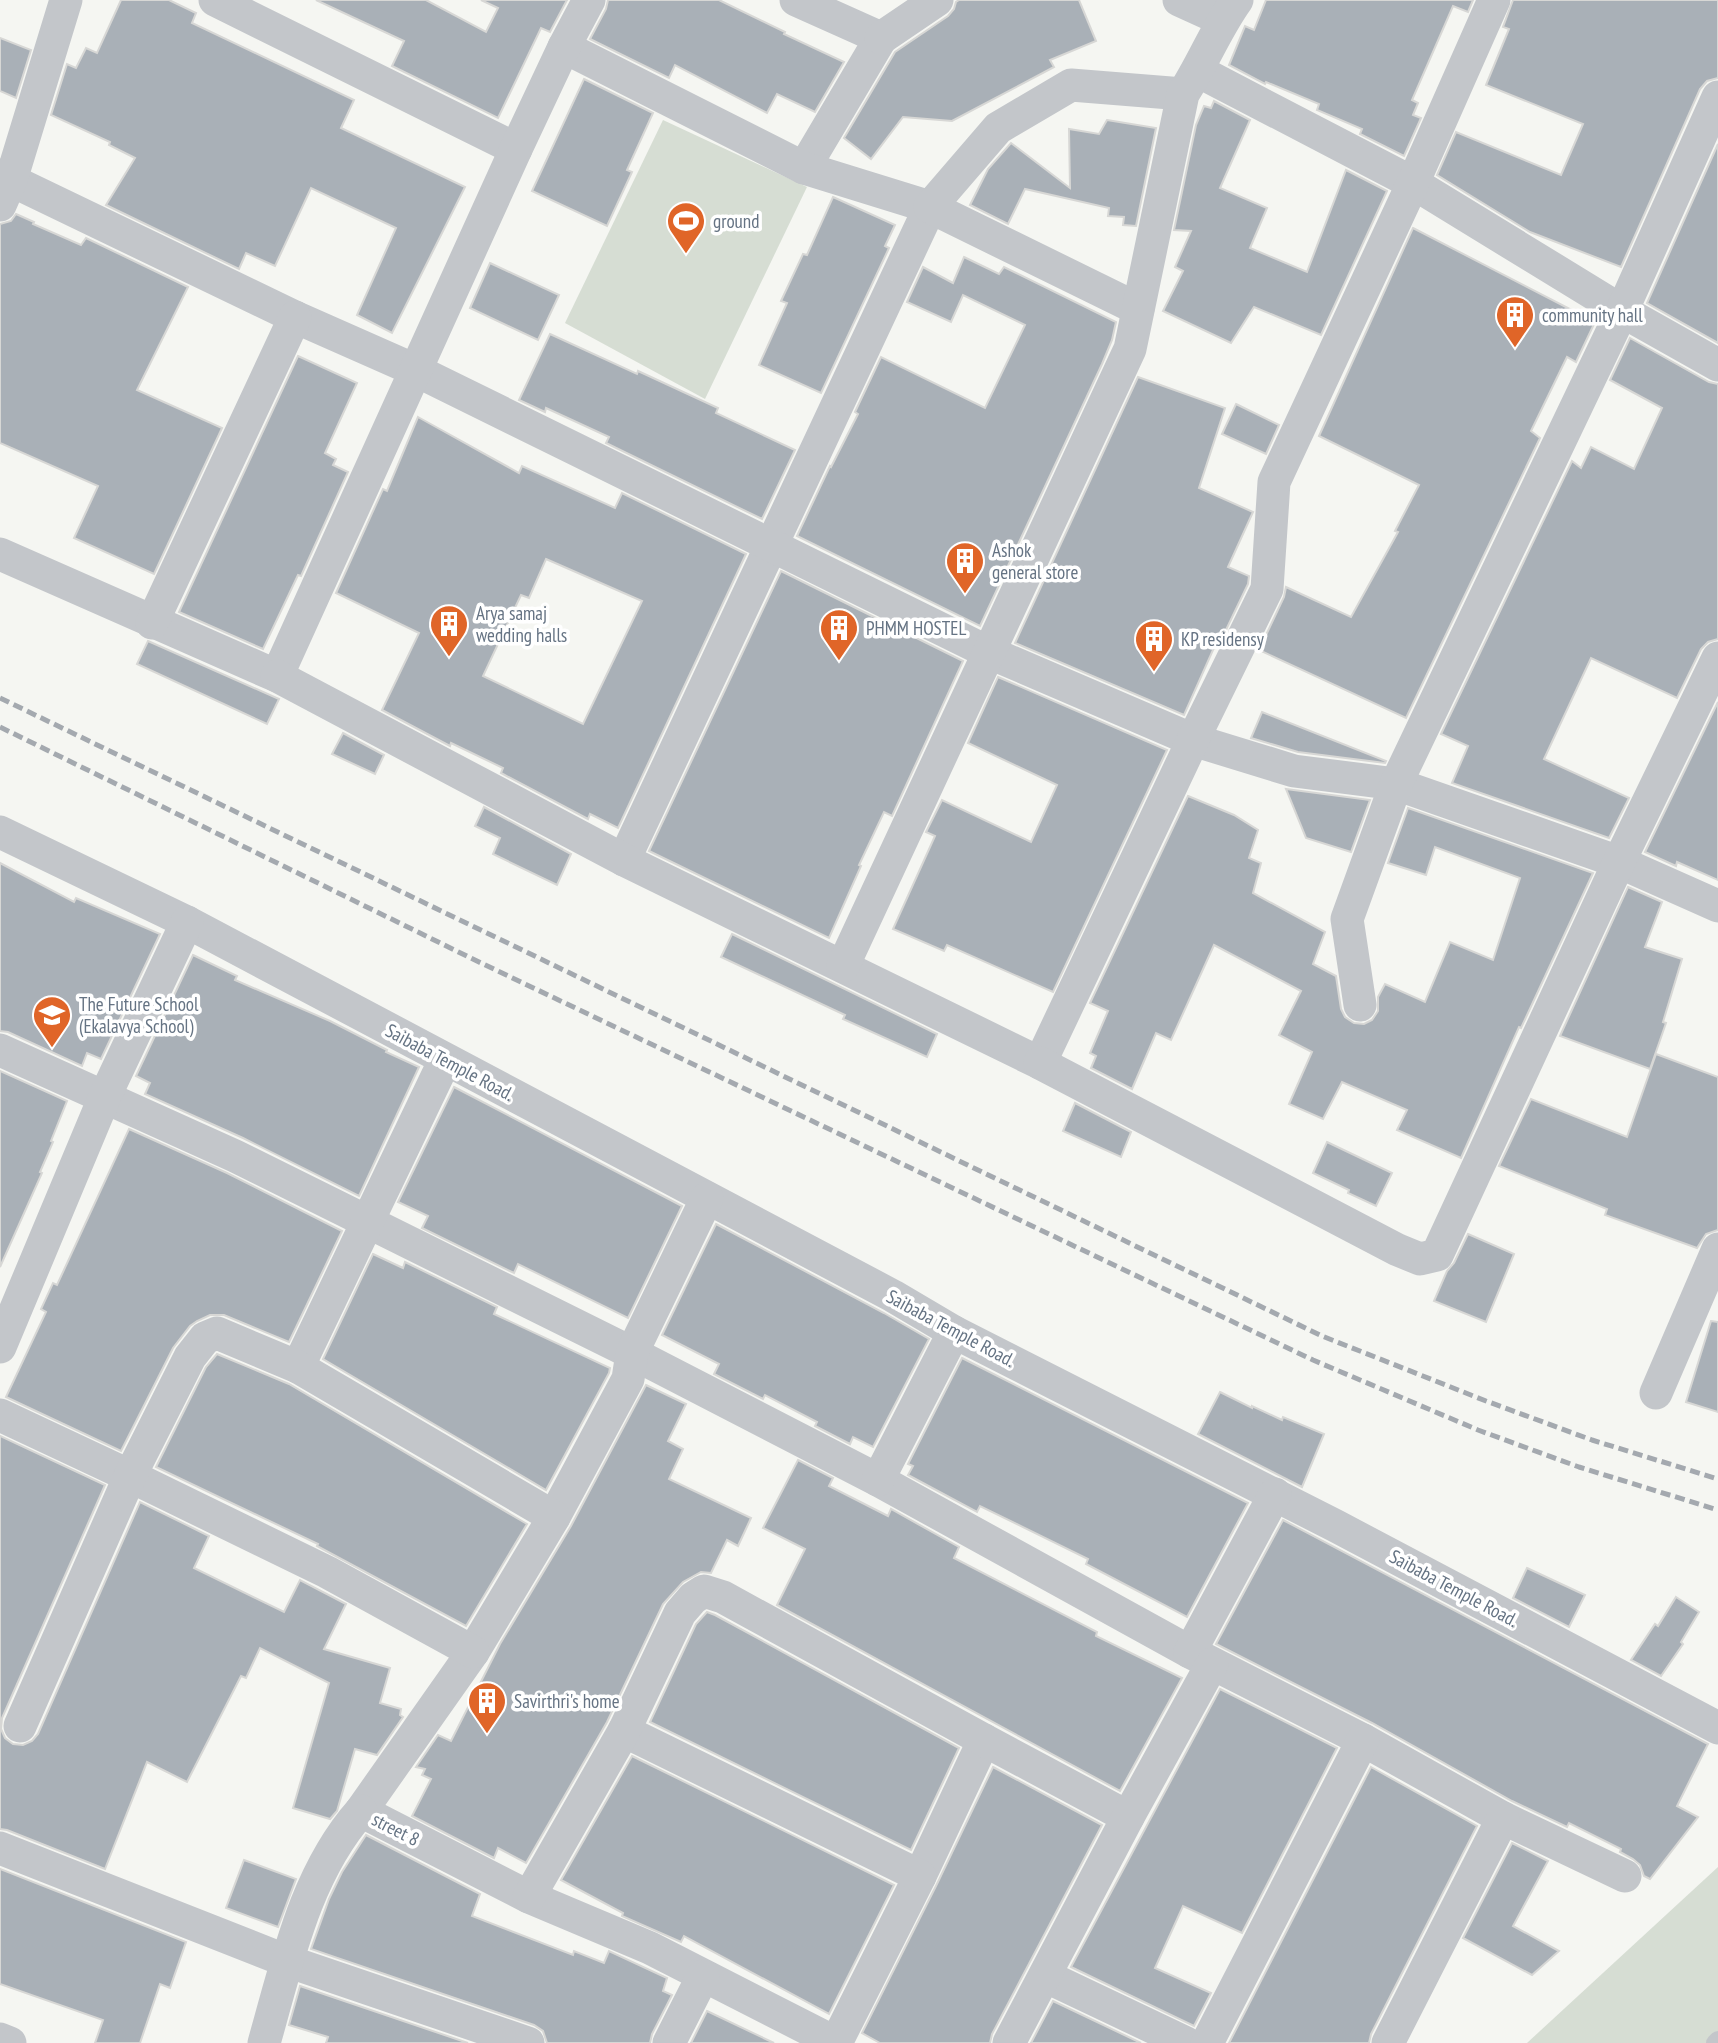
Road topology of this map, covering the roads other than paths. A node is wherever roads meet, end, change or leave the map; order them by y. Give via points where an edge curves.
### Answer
1 (66, 0) edge
2 (215, 0) edge
3 (589, 0) edge
4 (796, 0) edge
5 (937, 0) edge
6 (1494, 0) edge
7 (1183, 1) edge
8 (1230, 10) edge
9 (881, 38) junction
10 (564, 47) junction
11 (1191, 82) junction
12 (1718, 97) edge
13 (516, 149) junction
14 (804, 168) junction
15 (1413, 183) junction
16 (4, 187) edge
17 (930, 207) junction
18 (1138, 309) junction
19 (1622, 311) junction
20 (295, 317) junction
21 (1718, 365) edge
22 (415, 370) junction
23 (772, 547) junction
24 (0, 554) edge
25 (152, 623) junction
26 (988, 652) junction
27 (1718, 658) edge
28 (276, 676) junction
29 (1193, 740) junction
30 (1396, 784) junction
31 (0, 832) edge
32 (624, 860) junction
33 (1619, 862) junction
34 (1718, 906) edge
35 (187, 922) junction
36 (843, 967) junction
37 (1360, 1005) dead end
38 (0, 1050) edge
39 (445, 1060) junction
40 (1040, 1063) junction
41 (105, 1096) junction
42 (707, 1198) junction
43 (367, 1220) junction
44 (1718, 1249) edge
45 (954, 1332) junction
46 (0, 1347) edge
47 (632, 1353) junction
48 (298, 1367) junction
49 (1656, 1393) dead end
50 (0, 1415) edge
51 (130, 1476) junction
52 (878, 1480) junction
53 (1275, 1494) junction
54 (554, 1517) junction
55 (473, 1652) junction
56 (1201, 1658) junction
57 (20, 1726) dead end
58 (1718, 1728) edge
59 (624, 1731) junction
60 (984, 1740) junction
61 (1363, 1740) junction
62 (361, 1811) junction
63 (1128, 1817) junction
64 (1503, 1818) junction
65 (0, 1848) edge
66 (920, 1876) junction
67 (1625, 1876) dead end
68 (529, 1897) junction
69 (287, 1961) junction
70 (703, 1976) junction
71 (1045, 1976) junction
72 (0, 2039) edge
73 (10, 2043) edge
74 (264, 2043) edge
75 (528, 2043) edge
76 (669, 2043) edge
77 (836, 2043) edge
78 (1009, 2043) edge
79 (1186, 2043) edge
80 (1207, 2043) edge
81 (1388, 2043) edge

1 - 16 street
2 - 13 street
3 - 10 street
4 - 9 street
5 - 9 street
6 - 15 street
7 - 8 street
8 - 11 street
9 - 14 street
10 - 13 street
10 - 14 street
11 - 15 street
11 - 17 street via 1071,85 998,128
11 - 18 street
12 - 19 street
13 - 22 street
14 - 17 street
15 - 19 street
15 - 29 street via 1274,482 1267,589
16 - 20 street
17 - 18 street
17 - 23 street
18 - 26 street via 1130,349
19 - 21 street
19 - 30 street
20 - 22 street
20 - 25 street
22 - 23 street
22 - 28 street
23 - 26 street
23 - 32 street
24 - 25 street
25 - 28 street
26 - 29 street
26 - 36 street
27 - 33 street
28 - 32 street
29 - 30 street via 1294,771
29 - 40 street
30 - 33 street
30 - 37 street via 1347,919
31 - 35 street, Saibaba Temple Road.
32 - 36 street
33 - 34 street
33 - 40 street via 1437,1255 1420,1259 1398,1250
35 - 39 street, Saibaba Temple Road.
35 - 41 street
36 - 40 street
38 - 41 street
39 - 42 street, Saibaba Temple Road.
39 - 43 street
41 - 43 street
41 - 46 street
42 - 45 street, Saibaba Temple Road.
42 - 47 street, street 8
43 - 47 street
43 - 48 street
44 - 49 street
45 - 52 street
45 - 53 street, Saibaba Temple Road.
47 - 52 street
47 - 54 street, street 8 via 628,1379
48 - 51 street via 217,1333 205,1338 190,1357
48 - 54 street
50 - 51 street
51 - 55 street via 327,1573
51 - 57 street
52 - 56 street
53 - 56 street
53 - 58 street, Saibaba Temple Road.
54 - 55 street, street 8
55 - 62 street, street 8
56 - 61 street
56 - 63 street
59 - 60 street via 680,1613 704,1591 723,1597
59 - 66 street
59 - 68 street
60 - 63 street
60 - 66 street
61 - 64 street
61 - 80 street
62 - 68 street, street 8
62 - 69 street via 344,1830 316,1879
63 - 71 street
64 - 67 street
64 - 81 street
65 - 69 street
66 - 77 street
68 - 70 street, street 8 via 650,1948
69 - 74 street
69 - 75 street
70 - 76 street
70 - 77 street, street 8
71 - 78 street
71 - 79 street
72 - 73 street

